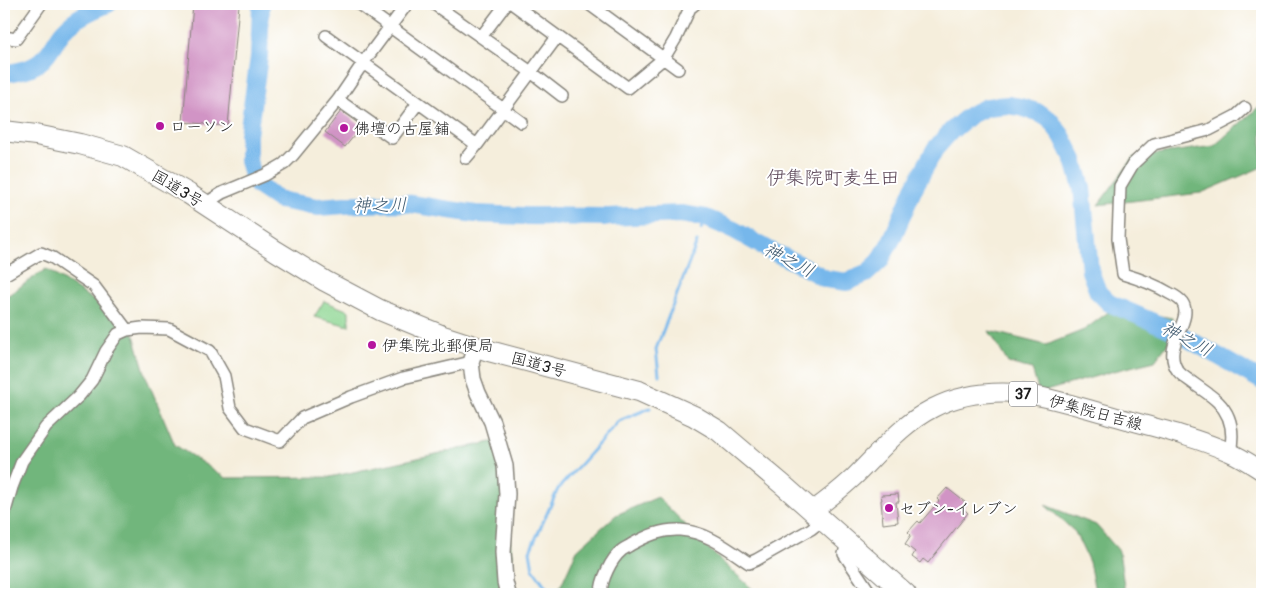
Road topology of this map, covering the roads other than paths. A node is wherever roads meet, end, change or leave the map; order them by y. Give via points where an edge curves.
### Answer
1 (41, 4) edge
2 (359, 4) edge
3 (407, 4) edge
4 (434, 4) edge
5 (506, 4) edge
6 (513, 4) edge
7 (589, 4) edge
8 (690, 5) edge
9 (391, 27) junction
10 (326, 36) dead end
11 (4, 37) edge
12 (481, 37) junction
13 (557, 37) junction
14 (664, 58) junction
15 (363, 63) junction
16 (678, 69) dead end
17 (530, 72) junction
18 (562, 96) dead end
19 (338, 100) junction
20 (418, 103) junction
21 (1245, 108) dead end
22 (504, 109) junction
23 (521, 122) dead end
24 (4, 131) edge
25 (477, 145) junction
26 (466, 158) dead end
27 (205, 204) junction
28 (4, 275) edge
29 (127, 330) junction
30 (474, 354) junction
31 (1230, 452) junction
32 (1262, 471) edge
33 (4, 514) edge
34 (816, 515) junction
35 (847, 543) junction
36 (508, 594) edge
37 (601, 594) edge
38 (871, 594) edge
39 (906, 594) edge

1 - 11 street via 16,38
2 - 9 street
3 - 9 street
4 - 12 street
5 - 12 street
6 - 13 street
7 - 14 street
8 - 14 street
9 - 15 street
9 - 22 street
10 - 15 street
12 - 17 street
13 - 14 street via 628,88
13 - 17 street
14 - 16 street
15 - 19 street
15 - 20 street
17 - 18 street
17 - 22 street
19 - 20 street via 392,138
19 - 27 street via 284,164
20 - 25 street
21 - 31 street via 1209,130 1154,144 1133,164 1120,186 1118,239 1123,274 1154,284 1183,302 1185,314 1172,358 1179,372 1218,403 1228,418 1233,440
22 - 23 street
22 - 25 street
24 - 27 highway, 国道3号 via 80,144 123,156
25 - 26 street
27 - 30 highway, 国道3号 via 325,281 443,336
28 - 29 street via 41,253 53,258 94,286
29 - 30 street via 169,329 210,351 224,376 230,408 245,428 280,441 302,418 351,397
29 - 33 street via 118,334 106,350 92,380 46,427 22,461
30 - 34 highway, 国道3号 via 639,391 677,407 719,431
30 - 36 street via 473,379 492,422 505,466 504,552
31 - 32 main road, 伊集院日吉線 / 37
31 - 34 main road, 伊集院日吉線 / 37 via 1058,401 1018,393 973,395 946,402 916,419 889,440
34 - 35 highway, 国道3号
34 - 37 street via 816,525 812,529 749,562 714,539 680,530 650,535 622,550 608,569
35 - 38 street via 844,554
35 - 39 highway, 国道3号

